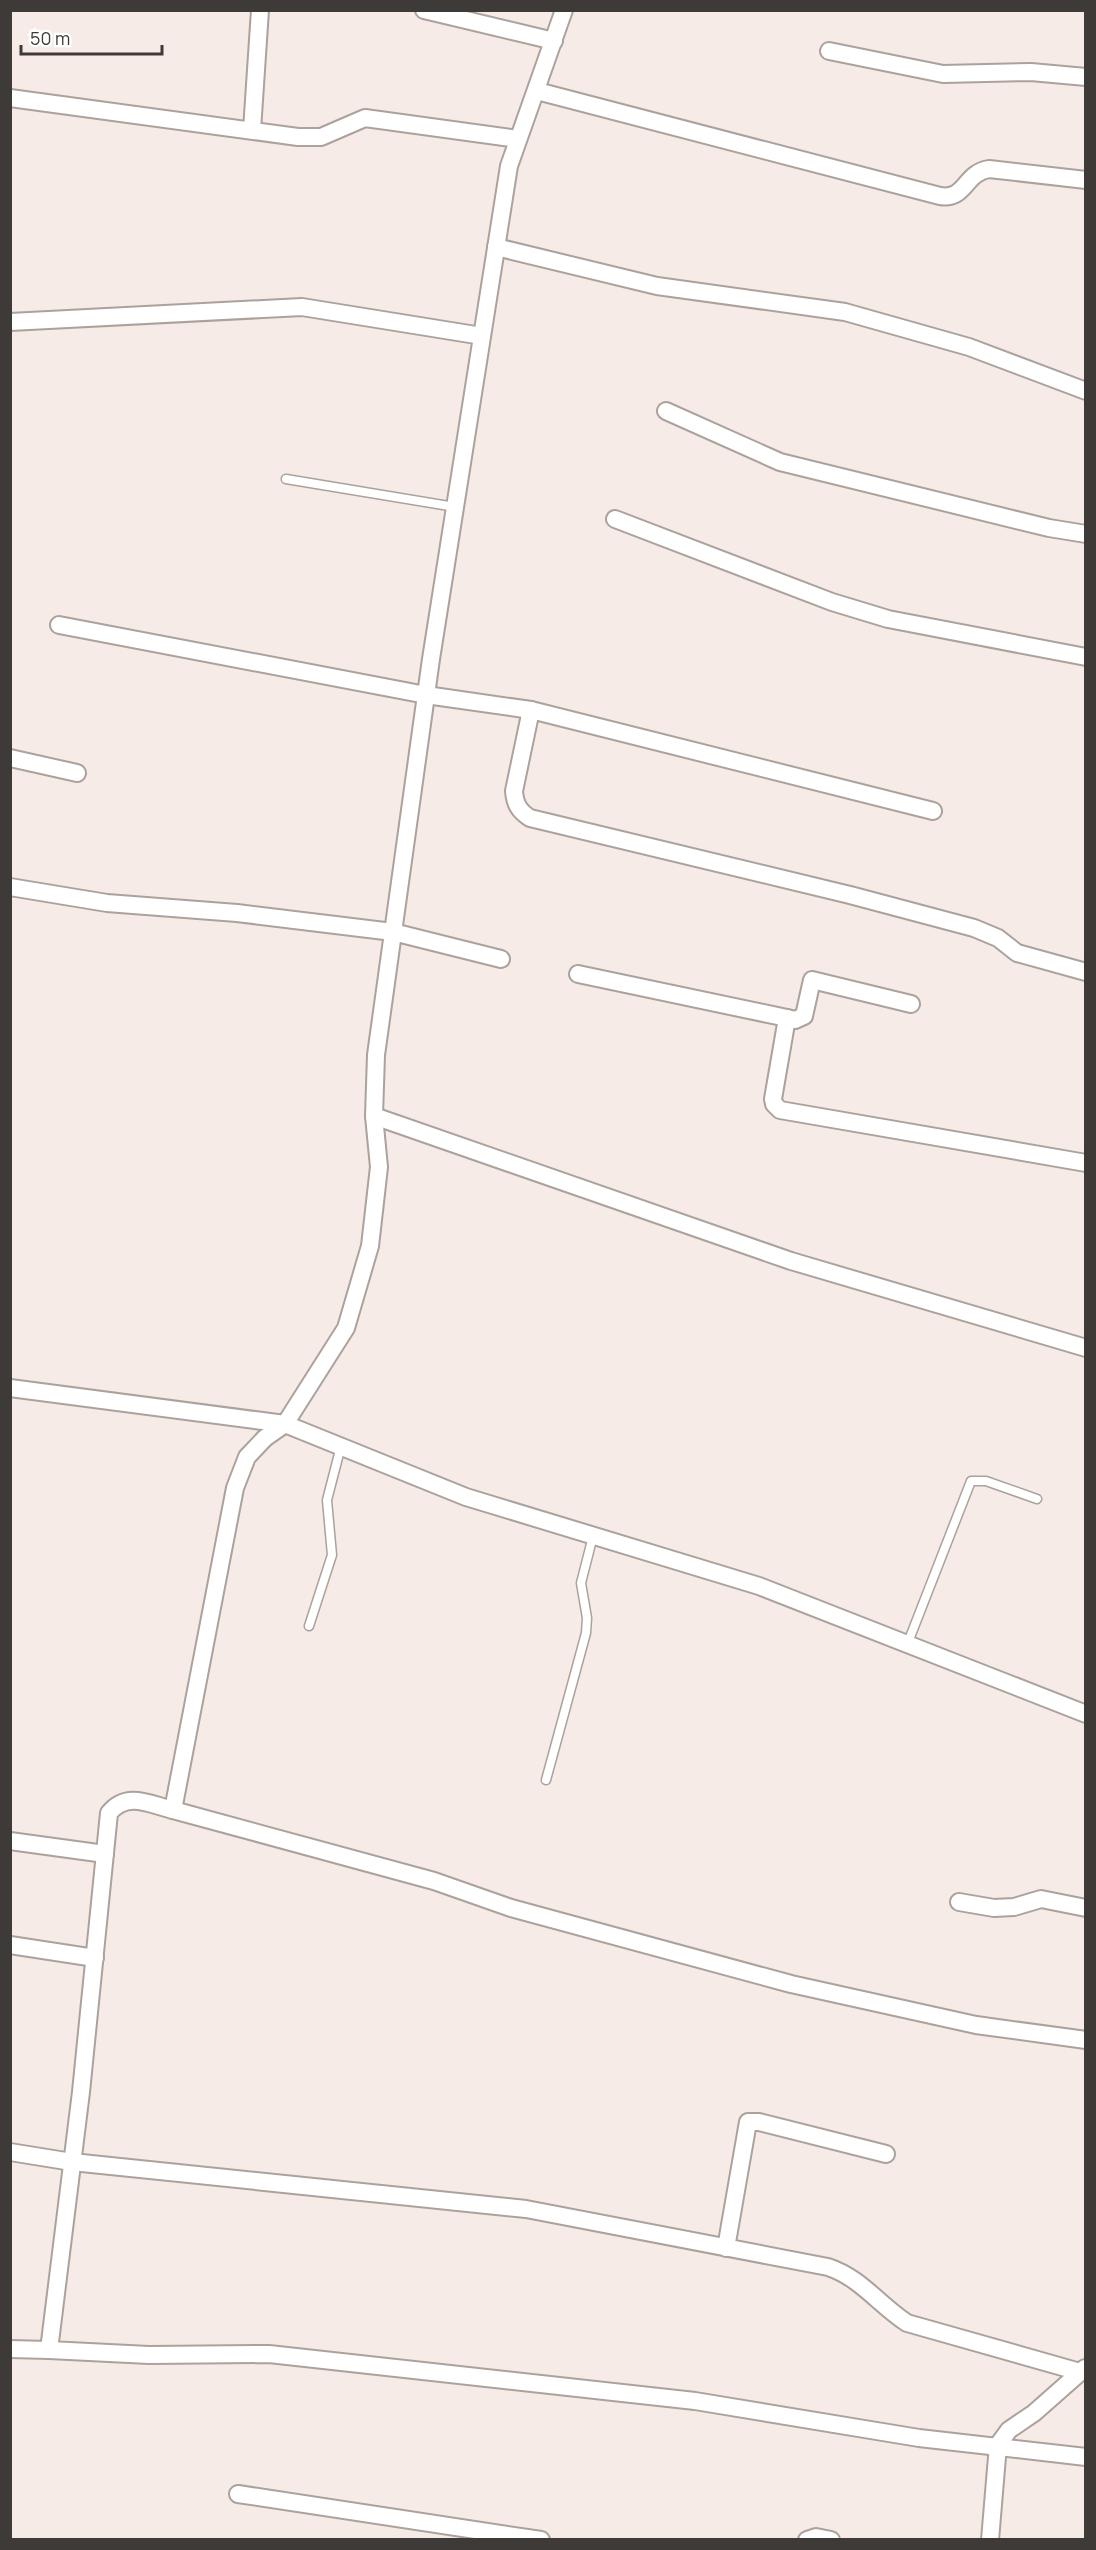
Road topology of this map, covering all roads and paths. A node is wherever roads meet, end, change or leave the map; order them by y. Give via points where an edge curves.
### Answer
1 (260, 10) edge
2 (424, 10) edge
3 (564, 10) edge
4 (554, 41) junction
5 (829, 51) dead end
6 (1086, 77) edge
7 (537, 92) junction
8 (10, 98) edge
9 (252, 130) junction
10 (518, 139) junction
11 (1086, 180) edge
12 (496, 247) junction
13 (10, 322) edge
14 (482, 336) junction
15 (1086, 391) edge
16 (666, 411) dead end
17 (286, 479) dead end
18 (455, 507) junction
19 (615, 519) dead end
20 (1086, 534) edge
21 (59, 625) dead end
22 (1086, 657) edge
23 (426, 695) junction
24 (531, 710) junction
25 (10, 758) edge
26 (77, 773) dead end
27 (933, 811) dead end
28 (10, 887) edge
29 (393, 932) junction
30 (501, 959) dead end
31 (1086, 972) edge
32 (578, 974) dead end
33 (911, 1004) dead end
34 (787, 1018) junction
35 (374, 1116) junction
36 (1086, 1163) edge
37 (1086, 1348) edge
38 (10, 1388) edge
39 (285, 1424) junction
40 (341, 1446) junction
41 (1037, 1499) dead end
42 (593, 1536) junction
43 (309, 1626) dead end
44 (907, 1645) junction
45 (1086, 1714) edge
46 (546, 1780) dead end
47 (174, 1810) junction
48 (10, 1841) edge
49 (105, 1854) junction
50 (959, 1902) dead end
51 (1086, 1908) edge
52 (10, 1945) edge
53 (95, 1958) junction
54 (1086, 2040) edge
55 (10, 2152) edge
56 (886, 2154) dead end
57 (72, 2162) junction
58 (726, 2248) junction
59 (10, 2349) edge
60 (49, 2350) junction
61 (1083, 2370) edge
62 (998, 2445) junction
63 (1086, 2457) edge
64 (238, 2494) dead end
65 (541, 2540) edge
66 (807, 2540) edge
67 (831, 2540) edge
68 (990, 2540) edge

1 - 9 street
2 - 4 street
3 - 4 street
4 - 7 street
5 - 6 street via 943,74 1031,72
7 - 10 street
7 - 11 street via 940,196 957,194 970,176 989,169
8 - 9 street
9 - 10 street via 321,137 365,117
10 - 12 street via 509,166
12 - 14 street
12 - 15 street via 657,286 862,316 969,347
13 - 14 street via 302,307
14 - 18 street
16 - 20 street via 780,462
17 - 18 lane
18 - 23 street
19 - 22 street via 832,602 888,619
21 - 23 street
23 - 24 street
23 - 29 street
24 - 27 street
24 - 31 street via 514,791 520,812 530,818 974,928 993,934 1017,953
25 - 26 street
28 - 29 street via 107,903 237,913
29 - 30 street
29 - 35 street via 376,1055
32 - 34 street
33 - 34 street via 813,980 804,1016
34 - 36 street via 773,1098 777,1108
35 - 37 street via 791,1261
35 - 39 street via 379,1167 369,1246 345,1328
38 - 39 street
39 - 40 street
39 - 47 street via 247,1457 235,1488
40 - 42 street via 466,1497
40 - 43 lane via 327,1500 332,1555
41 - 44 lane via 986,1481 971,1481
42 - 44 street via 759,1587
42 - 46 lane via 581,1583 586,1633
44 - 45 street
47 - 49 street via 120,1801 109,1813
47 - 54 street via 791,1984 976,2025
48 - 49 street
49 - 53 street
50 - 51 street via 994,1908 1041,1899
52 - 53 street
53 - 57 street
55 - 57 street
56 - 58 street via 748,2122
57 - 58 street via 526,2209
57 - 60 street
58 - 61 street via 849,2274 907,2323
59 - 60 street
60 - 62 street via 149,2355 269,2354 695,2401 920,2438
61 - 62 street via 1009,2430
62 - 63 street
62 - 68 street
64 - 65 street
66 - 67 street

